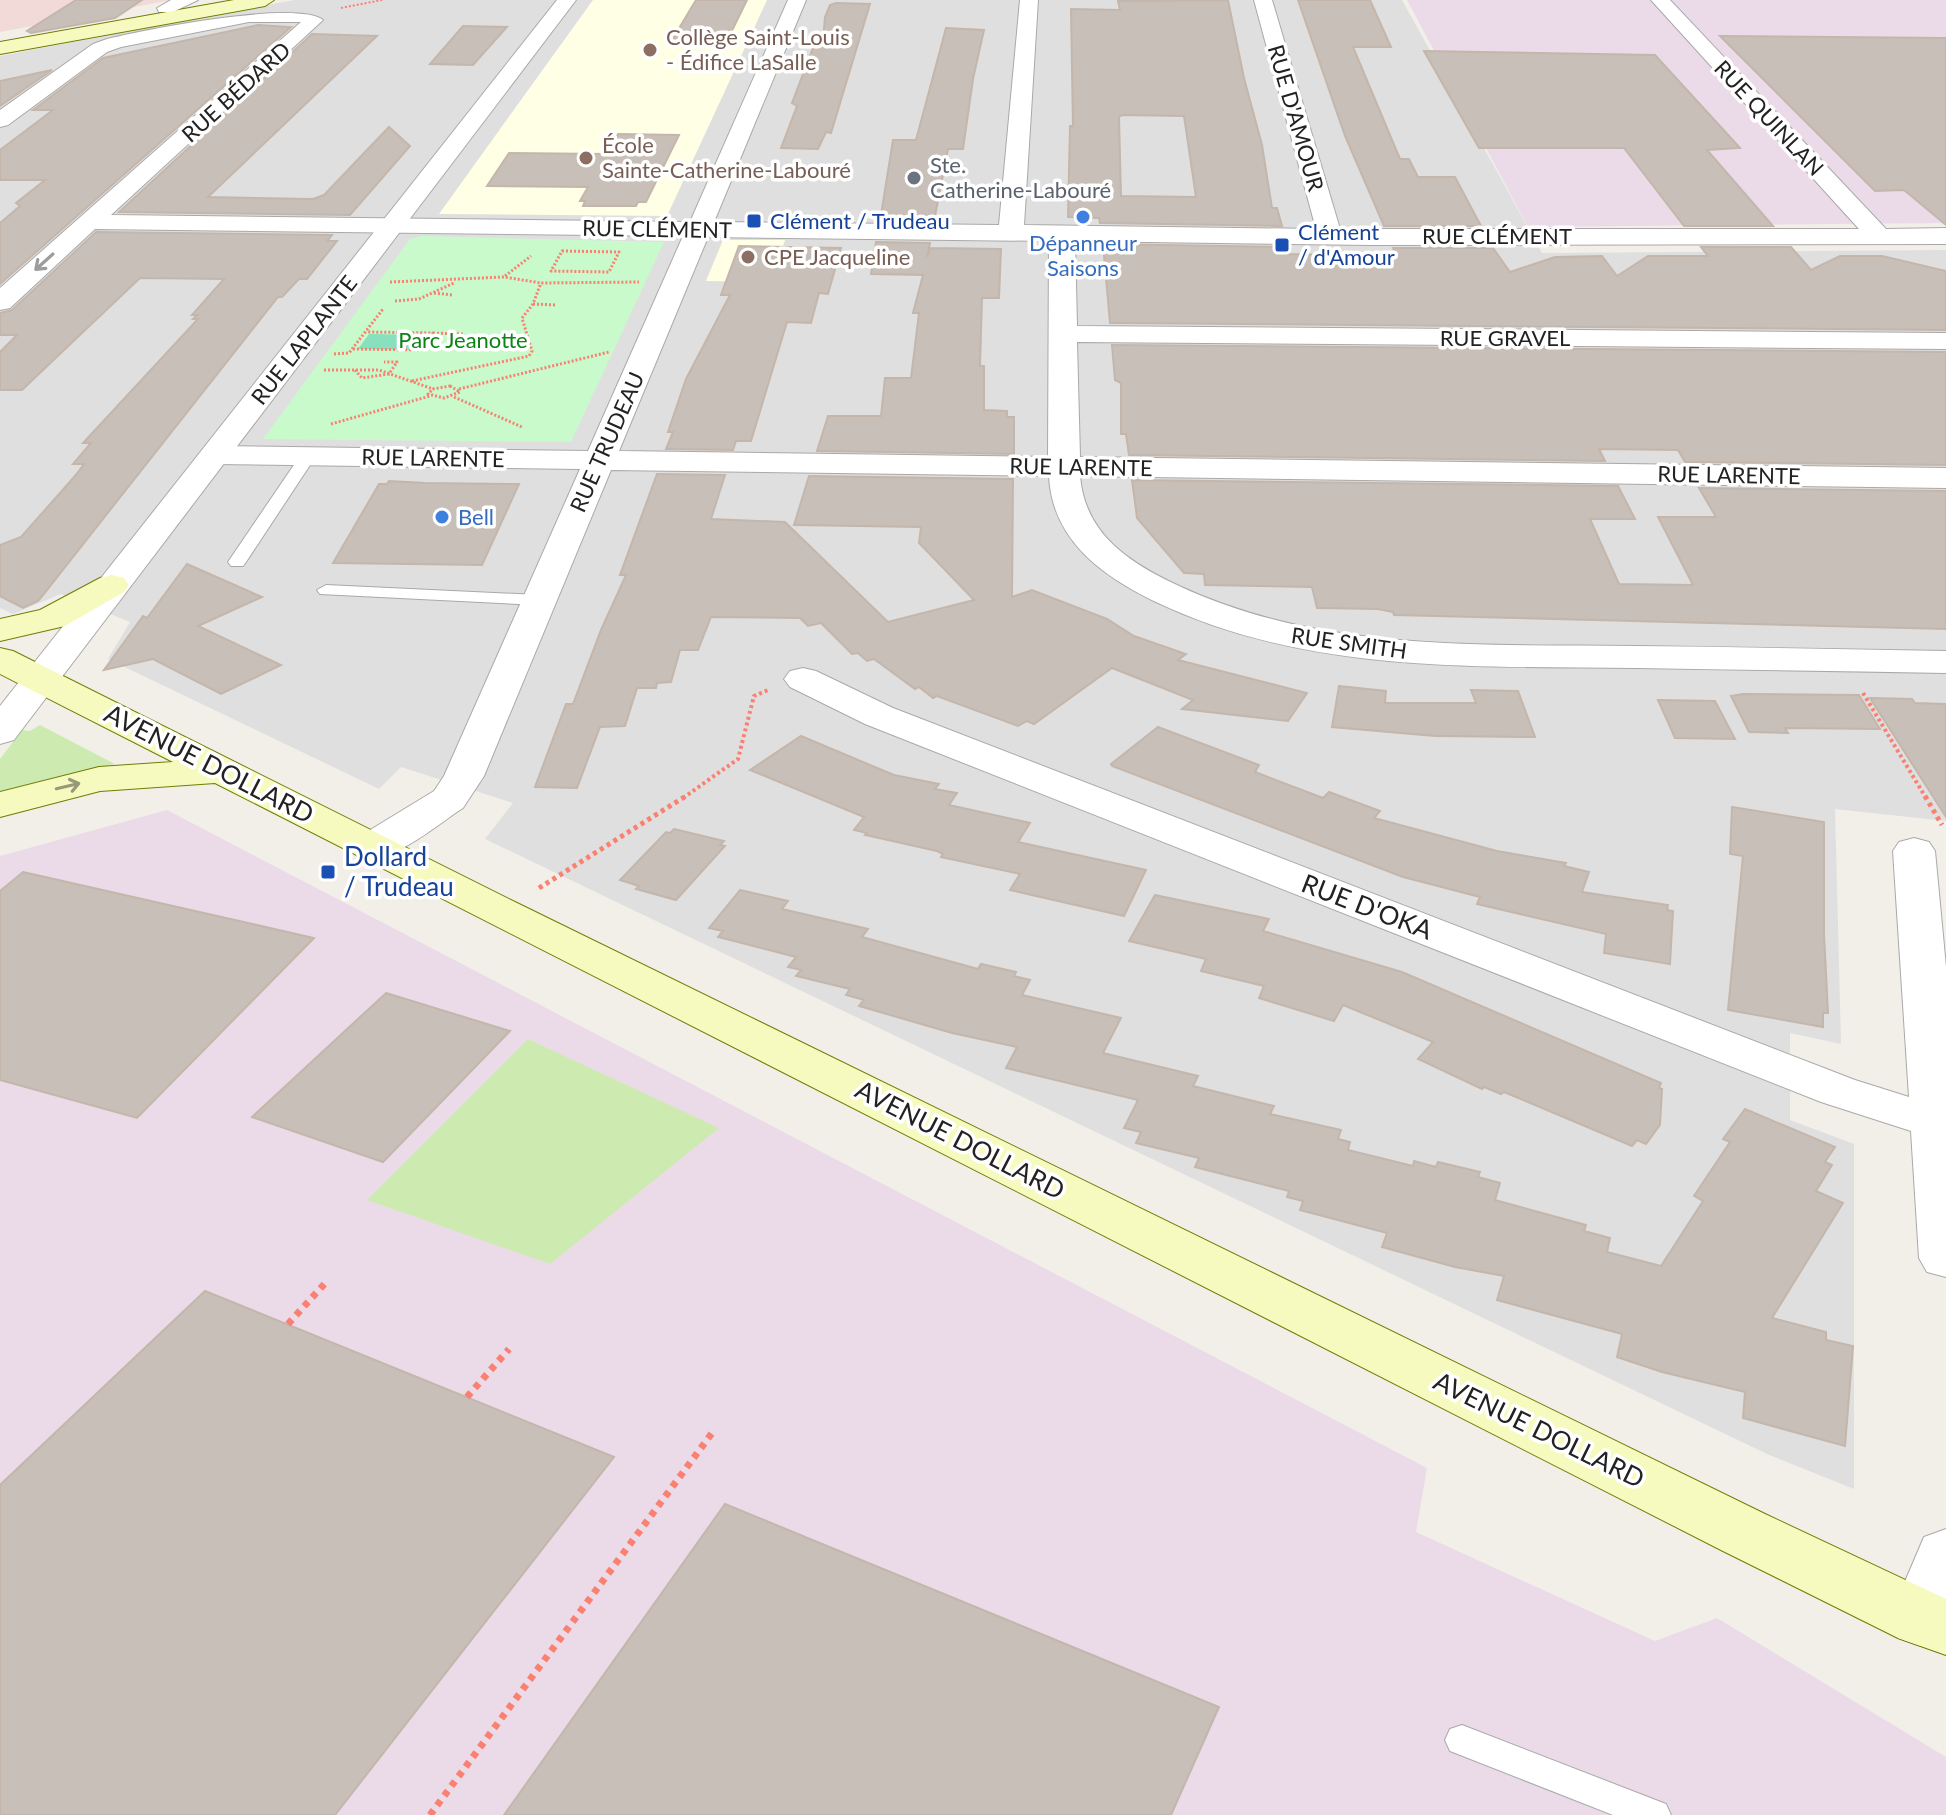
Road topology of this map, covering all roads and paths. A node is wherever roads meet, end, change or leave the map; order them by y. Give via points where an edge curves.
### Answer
1 (189, 0) edge
2 (265, 0) edge
3 (382, 0) edge
4 (567, 0) edge
5 (797, 0) edge
6 (1029, 0) edge
7 (1263, 0) edge
8 (1660, 0) edge
9 (233, 1) edge
10 (166, 8) junction
11 (331, 9) dead end
12 (0, 38) edge
13 (0, 48) edge
14 (0, 120) edge
15 (88, 222) junction
16 (391, 226) junction
17 (699, 229) junction
18 (1011, 233) junction
19 (1062, 233) junction
20 (1330, 236) junction
21 (1879, 236) junction
22 (1946, 236) edge
23 (592, 271) junction
24 (379, 281) dead end
25 (456, 281) junction
26 (586, 282) junction
27 (645, 282) dead end
28 (541, 283) junction
29 (433, 292) junction
30 (452, 295) dead end
31 (415, 296) dead end
32 (421, 298) junction
33 (395, 301) dead end
34 (0, 302) edge
35 (533, 304) junction
36 (556, 305) dead end
37 (383, 309) dead end
38 (366, 332) junction
39 (433, 333) junction
40 (463, 334) dead end
41 (1064, 334) junction
42 (1946, 341) edge
43 (353, 349) junction
44 (617, 350) dead end
45 (338, 354) dead end
46 (384, 362) dead end
47 (313, 369) dead end
48 (355, 370) junction
49 (389, 374) junction
50 (411, 382) junction
51 (433, 389) junction
52 (459, 389) junction
53 (431, 396) junction
54 (453, 396) junction
55 (329, 424) dead end
56 (534, 433) dead end
57 (215, 455) junction
58 (308, 456) junction
59 (599, 461) junction
60 (1064, 467) junction
61 (1946, 478) edge
62 (237, 562) dead end
63 (112, 585) junction
64 (326, 590) dead end
65 (538, 600) junction
66 (0, 630) edge
67 (0, 659) edge
68 (1946, 662) edge
69 (803, 679) dead end
70 (41, 680) junction
71 (1862, 691) dead end
72 (761, 692) dead end
73 (0, 732) edge
74 (223, 771) junction
75 (0, 805) edge
76 (1930, 841) edge
77 (372, 847) junction
78 (545, 884) dead end
79 (1936, 1120) junction
80 (1946, 1258) edge
81 (328, 1280) dead end
82 (288, 1324) dead end
83 (509, 1349) dead end
84 (467, 1397) dead end
85 (715, 1429) dead end
86 (1946, 1555) edge
87 (1938, 1627) edge
88 (1462, 1740) dead end
89 (430, 1815) edge
90 (1654, 1815) edge

1 - 10 street
2 - 9 main road
3 - 11 path
4 - 16 street, RUE LAPLANTE
5 - 17 street, RUE TRUDEAU
6 - 18 street
7 - 20 street, RUE D'AMOUR
8 - 21 street, RUE QUINLAN
9 - 10 main road
9 - 13 main road
10 - 12 main road
14 - 15 street, RUE BÉDARD via 110,44 262,14 300,14 314,20
15 - 16 street, RUE CLÉMENT
15 -> 34 street, RUE BÉDARD
16 - 17 street, RUE CLÉMENT
16 - 57 street, RUE LAPLANTE
17 - 18 street, RUE CLÉMENT
17 - 59 street, RUE TRUDEAU
18 - 19 street, RUE CLÉMENT
19 - 20 street, RUE CLÉMENT
19 - 41 street, RUE SMITH
20 - 21 street, RUE CLÉMENT
21 - 22 street, RUE CLÉMENT
23 - 23 path via 578,272 551,271 562,251 619,252 609,272
23 - 26 path
24 - 25 path
25 - 28 path via 504,277
25 - 29 path
26 - 27 path
26 - 28 path
28 - 35 path
29 - 30 path
29 - 32 path
31 - 32 path
32 - 33 path
35 - 36 path
35 - 50 path via 522,318 529,356
37 - 38 path
38 - 39 path
38 - 43 path
39 - 40 path
39 - 43 path via 422,350
41 - 42 street, RUE GRAVEL
41 - 60 street, RUE SMITH
43 - 45 path
44 - 52 path
46 - 49 path via 397,362
47 - 48 path
48 - 49 path
48 - 49 path via 362,378
49 - 50 path
50 - 51 path
51 - 52 path
51 - 53 path
52 - 54 path
53 - 54 path
53 - 55 path
54 - 56 path
57 - 58 street, RUE LARENTE
57 - 63 street, RUE LAPLANTE
58 - 59 street, RUE LARENTE
58 - 62 lane
59 - 60 street, RUE LARENTE
59 - 65 street, RUE TRUDEAU
60 - 61 street, RUE LARENTE
60 - 68 street, RUE SMITH via 1076,521 1118,567 1204,611 1286,635 1432,654
63 - 66 main road via 52,618
63 - 70 street, RUE LAPLANTE
64 - 65 lane
65 - 77 street, RUE TRUDEAU via 457,789 438,807
67 - 70 main road, AVENUE DOLLARD
69 - 79 street, RUE D'OKA via 879,716 1838,1091
70 - 73 street, RUE LAPLANTE
70 - 74 main road, AVENUE DOLLARD
71 - 76 path
72 - 78 path via 754,696 738,759
75 -> 74 main road via 99,779
74 - 77 main road, AVENUE DOLLARD
76 - 79 street
77 - 87 main road, AVENUE DOLLARD
79 - 80 street
81 - 82 path
83 - 84 path
85 - 89 path
86 - 87 street
88 - 90 lane

